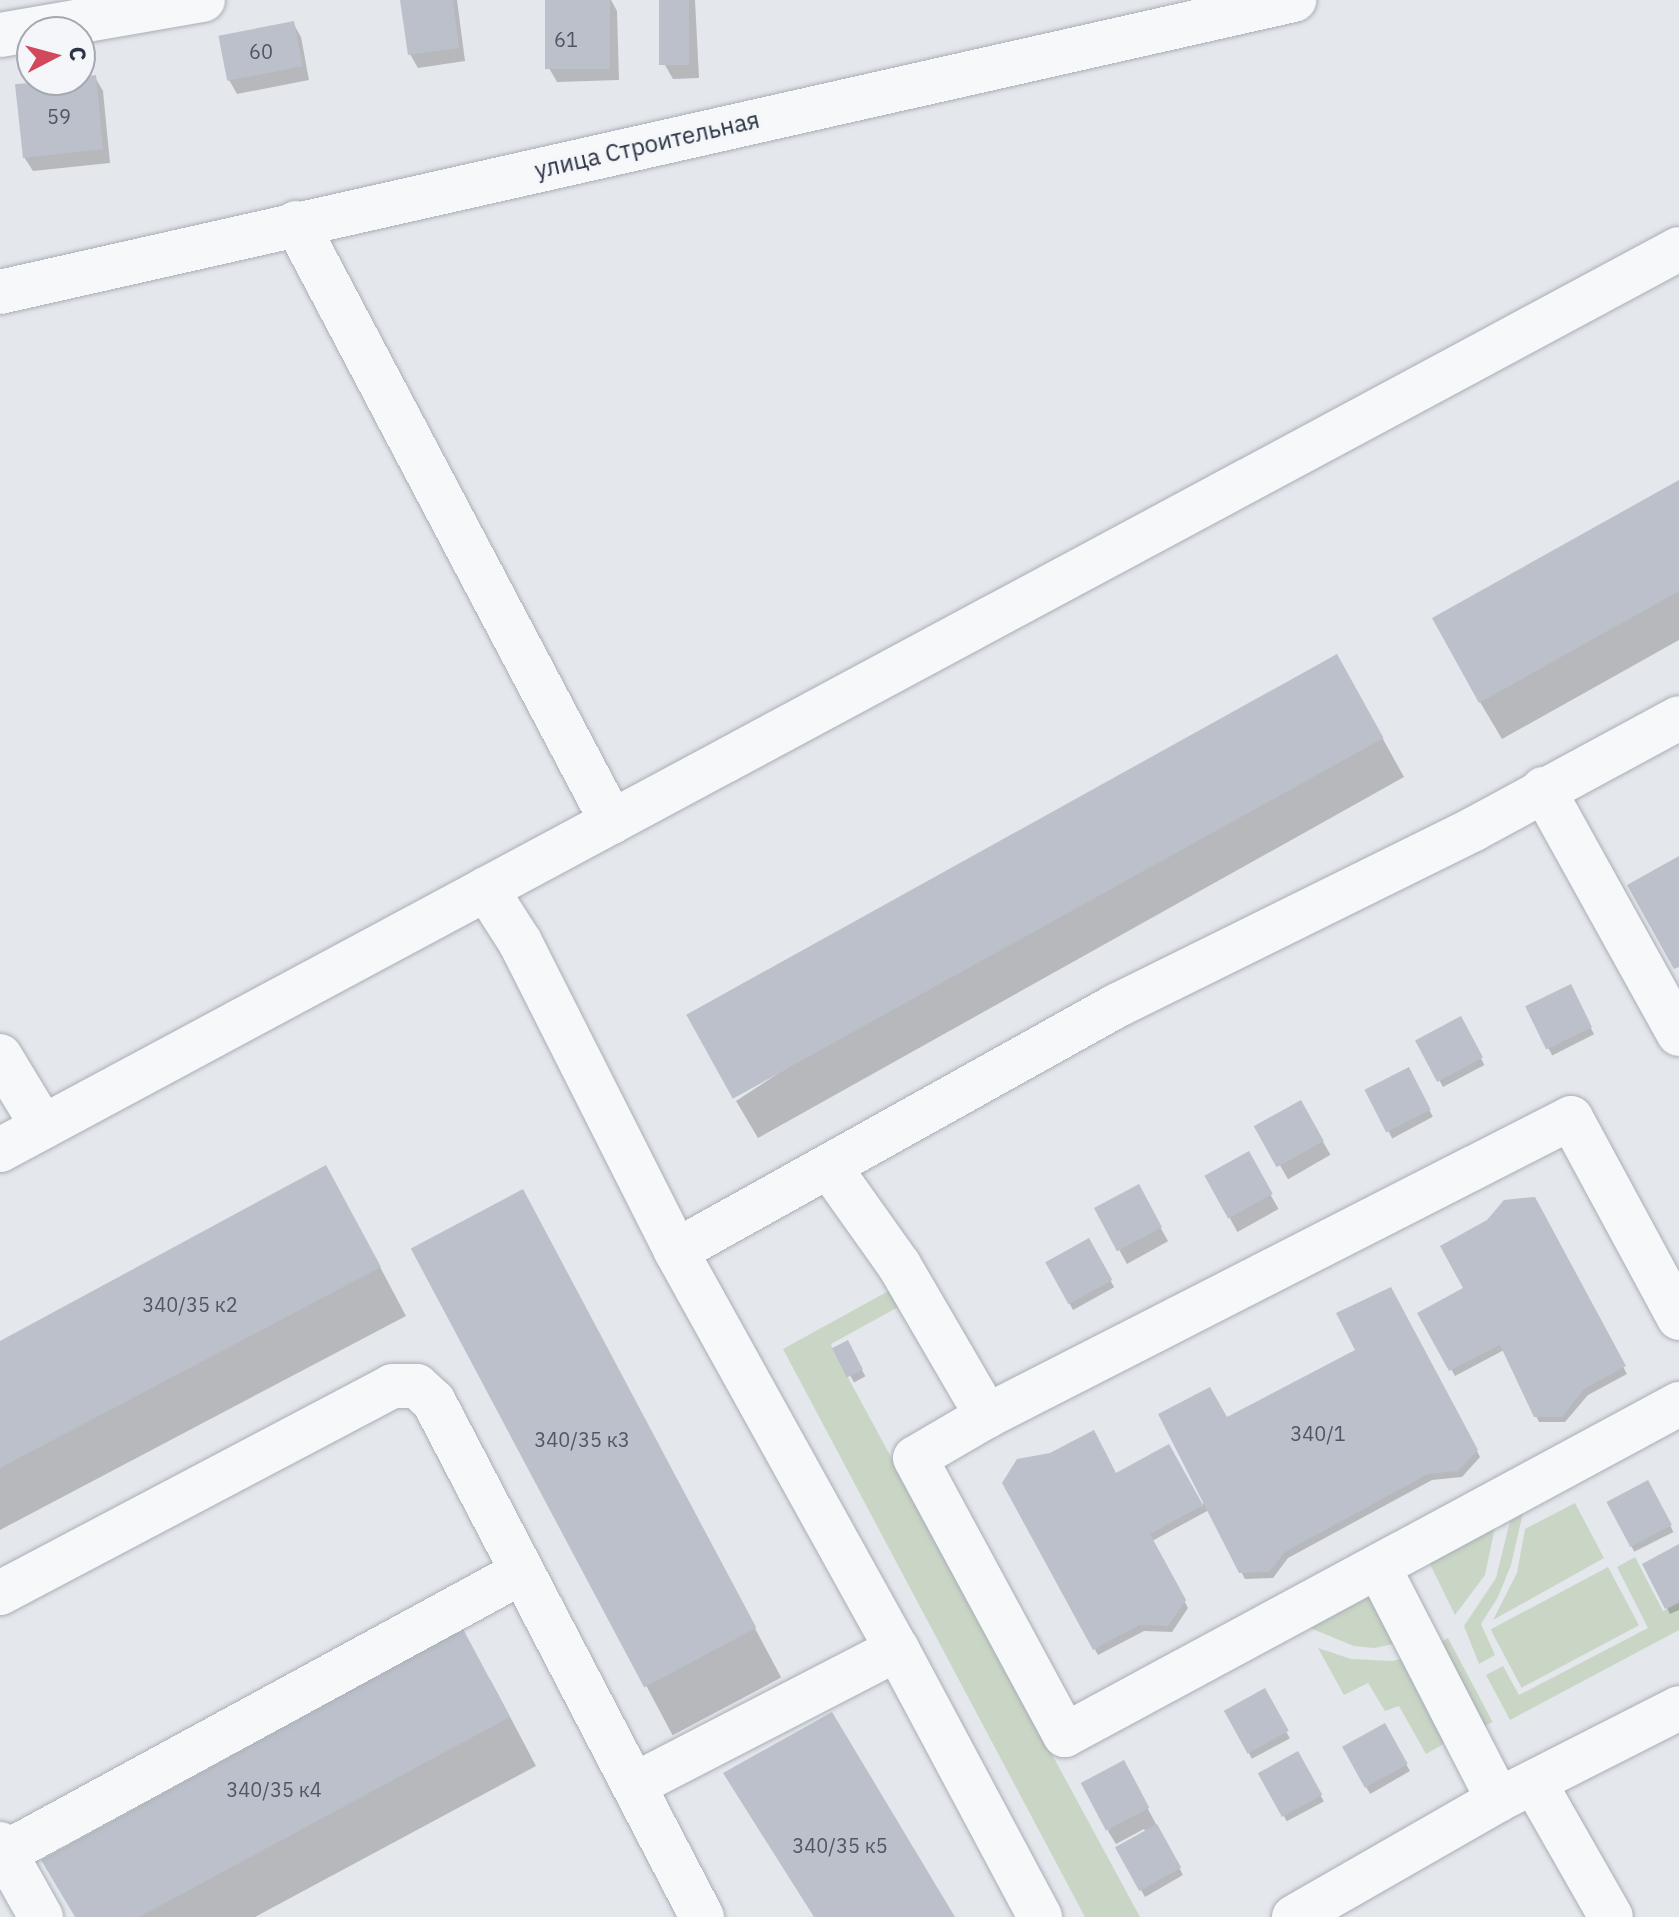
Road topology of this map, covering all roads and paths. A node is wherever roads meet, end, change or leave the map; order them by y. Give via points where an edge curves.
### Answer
1 (203, 0) edge
2 (1294, 0) edge
3 (0, 35) edge
4 (296, 223) junction
5 (1679, 249) edge
6 (0, 292) edge
7 (1679, 718) edge
8 (1543, 789) junction
9 (612, 822) junction
10 (486, 889) junction
11 (1679, 1034) edge
12 (0, 1056) edge
13 (43, 1127) junction
14 (0, 1150) edge
15 (830, 1168) junction
16 (676, 1251) junction
17 (1679, 1318) edge
18 (1679, 1404) edge
19 (987, 1416) junction
20 (1379, 1568) junction
21 (522, 1572) junction
22 (0, 1593) edge
23 (897, 1649) junction
24 (1679, 1708) edge
25 (634, 1785) junction
26 (1516, 1791) junction
27 (3, 1848) edge
28 (41, 1917) edge
29 (702, 1917) edge
30 (1040, 1917) edge
31 (1294, 1917) edge
32 (1611, 1917) edge

1 - 3 street
2 - 4 street, улица Строительная
4 - 6 street, улица Строительная
4 - 9 street
5 - 9 street
7 - 8 street
8 - 11 street
8 - 15 street via 1474,829 1116,1006
9 - 10 street
10 - 13 street
10 - 16 street via 520,942
12 - 13 street
13 - 14 street
15 - 16 street
15 - 19 street via 899,1265
16 - 23 street
17 - 19 street via 1571,1118
18 - 20 street
19 - 20 street via 915,1458 1065,1735
20 - 26 street
21 - 22 street via 434,1402 417,1386 392,1386
21 - 25 street
21 - 27 street
23 - 25 street
23 - 30 street
24 - 26 street
25 - 29 street
26 - 31 street
26 - 32 street
27 - 28 street

